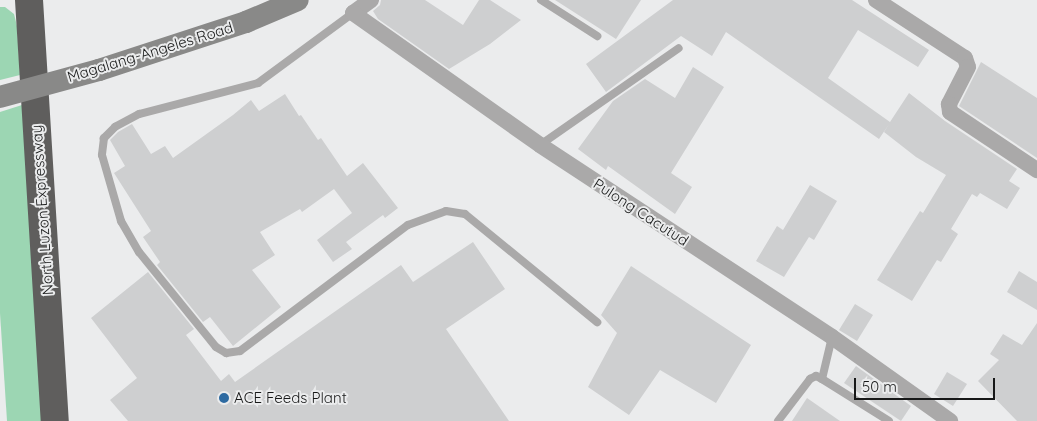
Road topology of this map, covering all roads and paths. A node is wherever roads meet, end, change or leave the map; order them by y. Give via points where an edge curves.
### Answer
1 (29, 0) edge
2 (298, 0) edge
3 (371, 0) edge
4 (541, 0) edge
5 (876, 0) edge
6 (352, 13) junction
7 (597, 36) dead end
8 (679, 48) dead end
9 (0, 97) edge
10 (540, 145) junction
11 (1037, 170) edge
12 (597, 322) dead end
13 (832, 336) junction
14 (822, 379) junction
15 (55, 421) edge
16 (778, 421) edge
17 (889, 421) edge
18 (950, 421) edge

1 - 15 highway, North Luzon Expressway
2 - 9 main road, Magalang-Angeles Road, bridge via 246,22 99,70
3 - 6 street
4 - 7 lane
5 - 11 street via 964,58 968,67 949,104 950,112
6 - 10 street, Pulong Cacutud
6 - 12 lane via 258,83 139,114 115,127 104,138 102,155 121,221 139,252 216,347 226,353 240,351 408,226 446,211 465,214
8 - 10 lane
10 - 13 street, Pulong Cacutud
13 - 14 lane
13 - 18 street, Pulong Cacutud
14 - 16 lane via 816,376 810,379
14 - 17 lane

